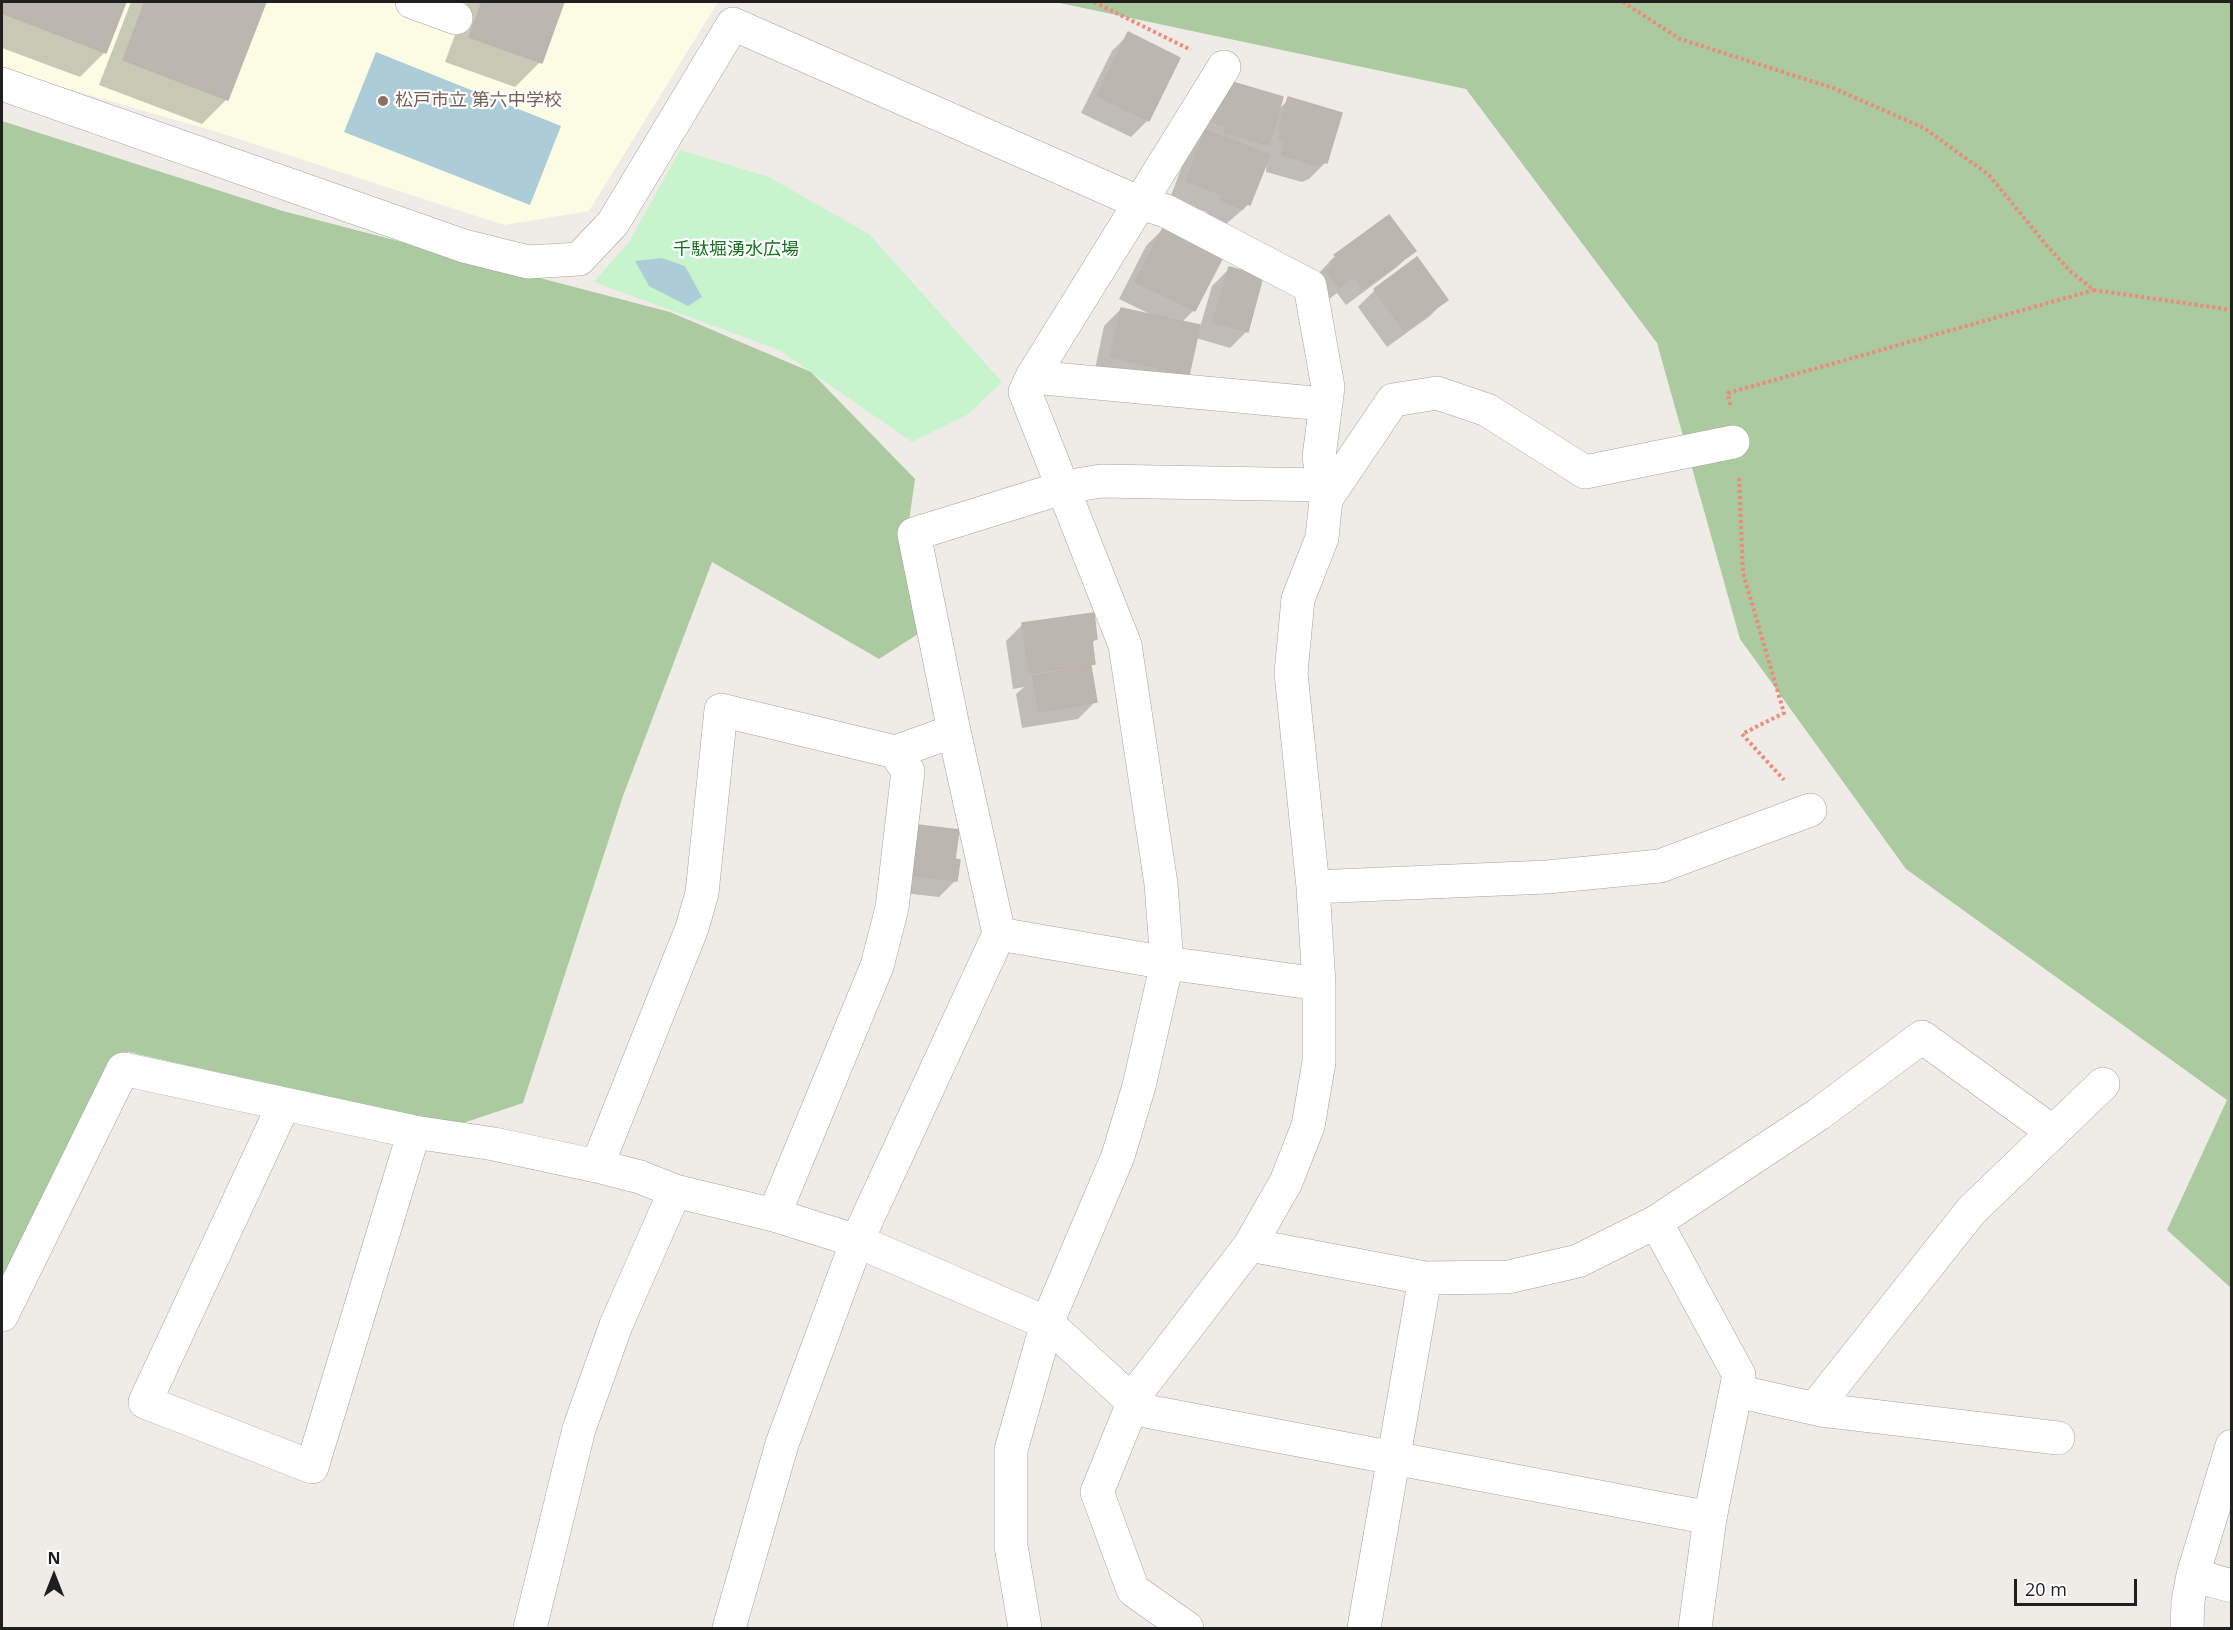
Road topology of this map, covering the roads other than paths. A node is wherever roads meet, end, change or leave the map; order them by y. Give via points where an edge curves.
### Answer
1 (412, 2) edge
2 (456, 18) dead end
3 (1224, 67) road end
4 (2, 84) edge
5 (1138, 202) junction
6 (1032, 377) junction
7 (1324, 404) junction
8 (1733, 442) road end
9 (1065, 487) junction
10 (1326, 492) junction
11 (954, 731) junction
12 (895, 752) junction
13 (1810, 810) road end
14 (1313, 887) junction
15 (999, 934) junction
16 (1167, 963) junction
17 (1319, 984) junction
18 (2103, 1084) dead end
19 (284, 1104) junction
20 (414, 1132) junction
21 (2053, 1132) junction
22 (597, 1166) junction
23 (675, 1191) junction
24 (774, 1215) junction
25 (1656, 1222) junction
26 (857, 1241) junction
27 (1250, 1245) junction
28 (1425, 1278) junction
29 (2, 1315) edge
30 (1047, 1323) junction
31 (1736, 1391) junction
32 (1131, 1405) junction
33 (1815, 1408) junction
34 (2058, 1437) dead end
35 (2232, 1446) edge
36 (1394, 1458) junction
37 (1710, 1518) junction
38 (2193, 1575) junction
39 (2232, 1586) edge
40 (530, 1629) edge
41 (729, 1629) edge
42 (1025, 1629) edge
43 (1187, 1629) edge
44 (1364, 1629) edge
45 (1695, 1629) edge
46 (2187, 1629) edge

1 - 2 street
3 - 5 street
4 - 5 street via 464,246 528,262 579,260 613,224 733,24
5 - 6 street
5 - 7 street via 1166,211 1310,286 1328,387
6 - 7 street
6 - 9 street via 1026,392
7 - 10 street via 1319,457
8 - 10 street via 1585,472 1487,410 1437,393 1393,400
9 - 10 street via 1101,481
9 - 11 street via 914,534
9 - 16 street via 1125,645 1161,884
10 - 14 street via 1322,538 1298,598 1291,673
11 - 12 street
11 - 15 street
12 - 22 street via 720,710 702,893 692,928
12 - 24 street via 908,771 892,908 877,966
13 - 14 street via 1660,866 1547,877
14 - 17 street
15 - 16 street
15 - 26 street
16 - 17 street
16 - 30 street via 1140,1086 1118,1156
17 - 27 street via 1319,1062 1308,1126 1286,1182
18 - 21 street
19 - 20 street
19 - 20 street via 145,1401 312,1467
19 - 29 street via 123,1069
20 - 22 street
21 - 25 street via 1922,1037 1819,1114
21 - 33 street via 1971,1211
22 - 23 street
23 - 24 street
23 - 40 street via 616,1325 579,1429
24 - 26 street
25 - 28 street via 1578,1261 1508,1276
25 - 31 street via 1739,1375
26 - 30 street
26 - 41 street via 782,1444
27 - 28 street
27 - 32 street
28 - 36 street
30 - 32 street
30 - 42 street via 1011,1450 1011,1546
31 - 33 street
31 - 37 street
32 - 36 street
32 - 43 street via 1097,1492 1133,1590
33 - 34 street via 1914,1423
35 - 38 street
36 - 37 street
36 - 44 street
37 - 45 street
38 - 39 street
38 - 46 street

